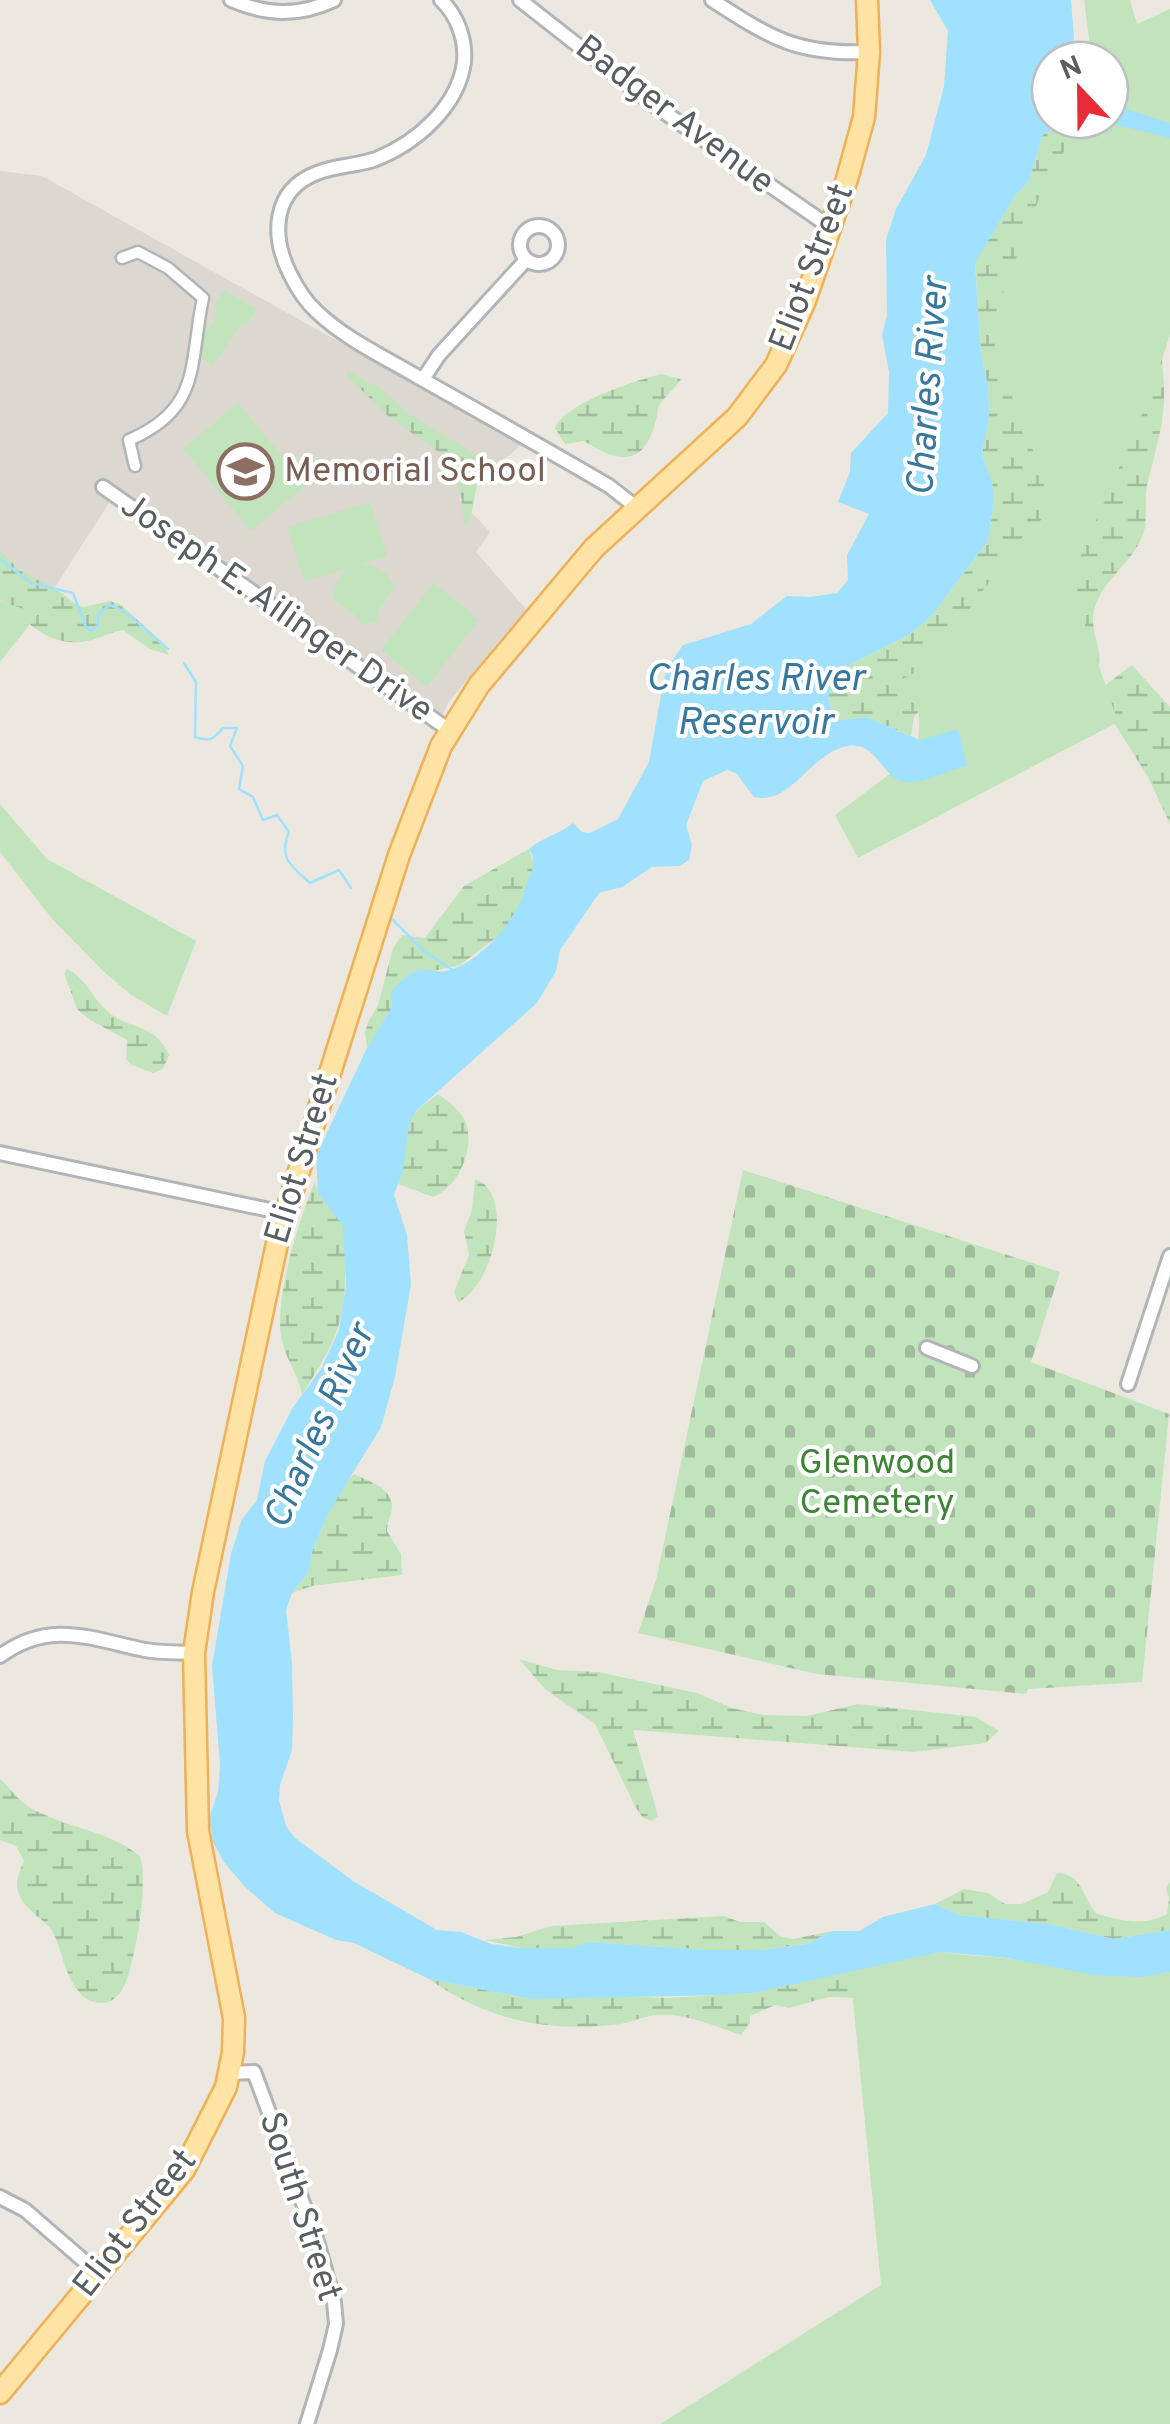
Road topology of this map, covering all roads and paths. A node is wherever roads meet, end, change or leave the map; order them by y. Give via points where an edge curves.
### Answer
1 (231, 0) edge
2 (334, 0) edge
3 (441, 0) edge
4 (520, 0) edge
5 (712, 0) edge
6 (868, 0) edge
7 (869, 52) junction
8 (830, 228) junction
9 (122, 258) dead end
10 (526, 260) dead end
11 (422, 379) junction
12 (134, 466) dead end
13 (103, 488) dead end
14 (636, 507) junction
15 (450, 730) junction
16 (0, 1153) edge
17 (284, 1214) junction
18 (1170, 1256) edge
19 (927, 1348) dead end
20 (972, 1366) dead end
21 (1128, 1384) dead end
22 (194, 1653) junction
23 (0, 1656) edge
24 (229, 2072) junction
25 (0, 2196) edge
26 (98, 2274) junction
27 (0, 2393) edge
28 (307, 2424) edge

1 - 2 street via 278,14
3 - 11 street via 454,16 464,52 448,102 394,150 301,181 276,224 288,271 314,310
4 - 8 street, Badger Avenue
5 - 7 street via 782,41 830,54
6 - 7 main road, Eliot Street
7 - 8 main road, Eliot Street via 864,118
8 - 14 main road, Eliot Street via 798,319 759,391
9 - 12 street via 138,252 204,298 194,370 178,405 157,428 130,440
10 - 11 street
11 - 14 street
13 - 15 street, Joseph E. Ailinger Drive
14 - 15 main road, Eliot Street via 558,590
15 - 17 main road, Eliot Street via 400,855
16 - 17 street
17 - 22 main road, Eliot Street
18 - 21 street
19 - 20 street
22 - 23 street via 63,1632
22 - 24 main road, Eliot Street via 198,1831 234,2018
24 - 26 main road, Eliot Street via 184,2170
24 - 28 street, South Street via 254,2072 334,2302 336,2324
25 - 26 street
26 - 27 main road, Eliot Street

